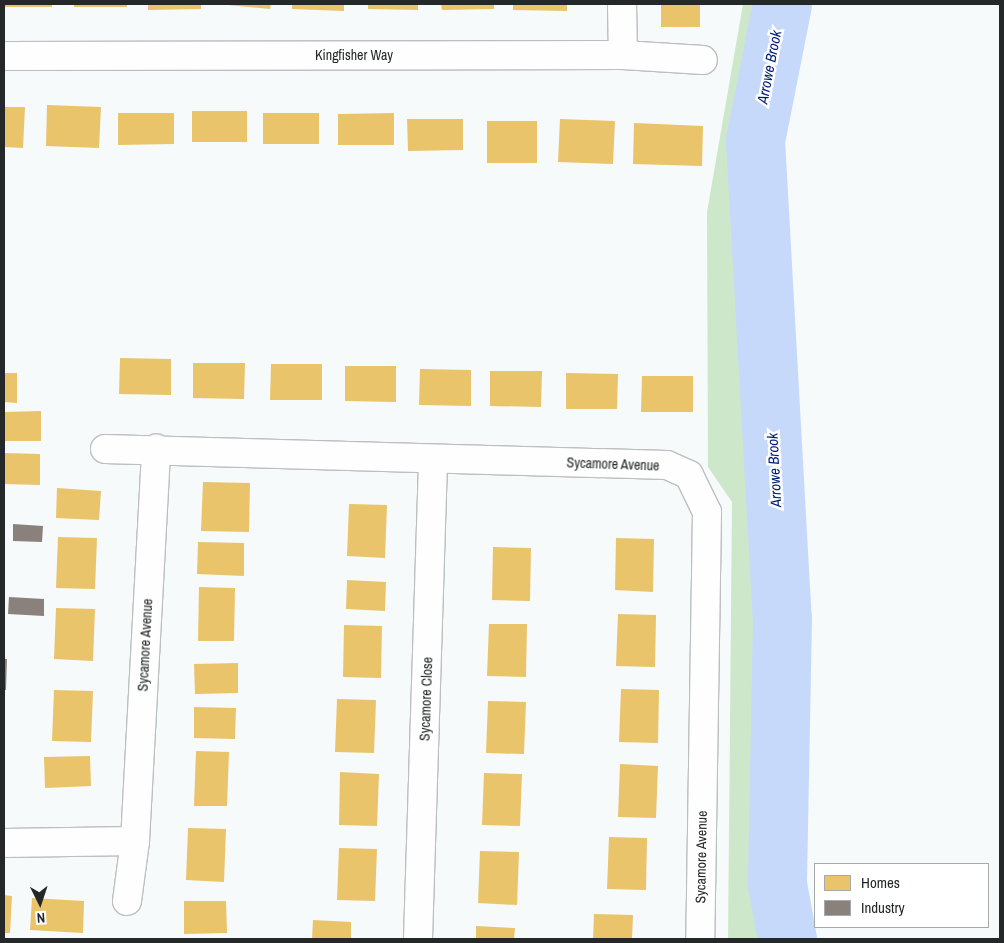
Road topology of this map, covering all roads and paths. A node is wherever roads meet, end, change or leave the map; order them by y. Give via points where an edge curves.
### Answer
1 (622, 4) edge
2 (623, 54) junction
3 (4, 56) edge
4 (703, 60) dead end
5 (105, 449) dead end
6 (156, 449) junction
7 (433, 459) junction
8 (135, 841) junction
9 (4, 843) edge
10 (127, 901) dead end
11 (418, 939) edge
12 (700, 939) edge

1 - 2 street
2 - 3 street, Kingfisher Way
2 - 4 street, Kingfisher Way
5 - 6 street, Sycamore Avenue
6 - 7 street, Sycamore Avenue
6 - 8 street, Sycamore Avenue
7 - 11 street, Sycamore Close
7 - 12 street, Sycamore Avenue via 667,465 689,475 700,494 707,512 708,536
8 - 9 street
8 - 10 street, Sycamore Avenue

